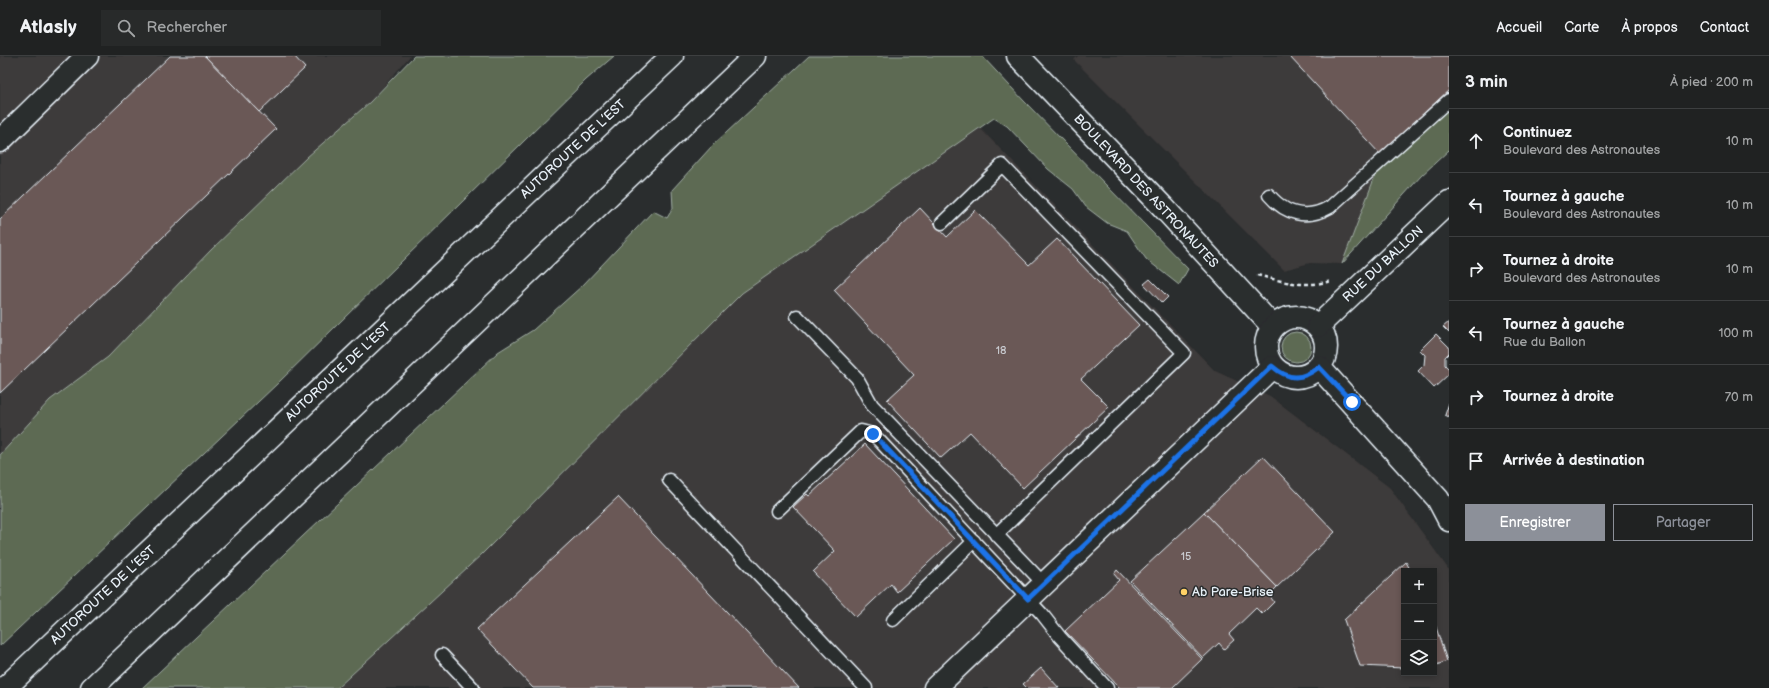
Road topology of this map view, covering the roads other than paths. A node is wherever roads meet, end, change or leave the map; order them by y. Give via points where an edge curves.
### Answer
1 (87, 56) edge
2 (672, 56) edge
3 (755, 56) edge
4 (1018, 56) edge
5 (1449, 100) edge
6 (0, 142) edge
7 (1269, 195) dead end
8 (1449, 202) edge
9 (942, 223) dead end
10 (797, 316) dead end
11 (1318, 326) junction
12 (1273, 327) junction
13 (1272, 366) junction
14 (1319, 367) junction
15 (669, 480) dead end
16 (1443, 494) edge
17 (777, 511) dead end
18 (1449, 520) edge
19 (996, 535) junction
20 (974, 541) junction
21 (1044, 584) junction
22 (1028, 599) junction
23 (893, 620) dead end
24 (442, 655) dead end
25 (5, 688) edge
26 (92, 688) edge
27 (474, 688) edge
28 (866, 688) edge
29 (935, 688) edge
30 (1107, 688) edge

1 - 6 main road
2 - 25 main road, AUTOROUTE DE L’EST
3 - 26 main road
4 - 12 main road, BOULEVARD DES ASTRONAUTES via 1163,207
5 - 7 lane via 1382,162 1322,212 1303,215 1293,213 1276,203
8 - 11 main road, RUE DU BALLON
9 - 19 lane via 1002,165 1184,353
10 - 19 lane via 857,378 872,405
11 - 12 main road via 1311,320 1295,316
11 - 14 main road via 1326,342 1326,350
12 - 13 main road via 1265,342
13 - 14 main road via 1290,377 1301,377
13 - 21 main road
14 - 16 main road
15 - 28 lane
16 - 18 main road
17 - 20 lane via 861,431 873,434
19 - 21 lane
20 - 22 lane
20 - 23 lane
21 - 22 main road
22 - 29 main road
22 - 30 lane
24 - 27 lane

